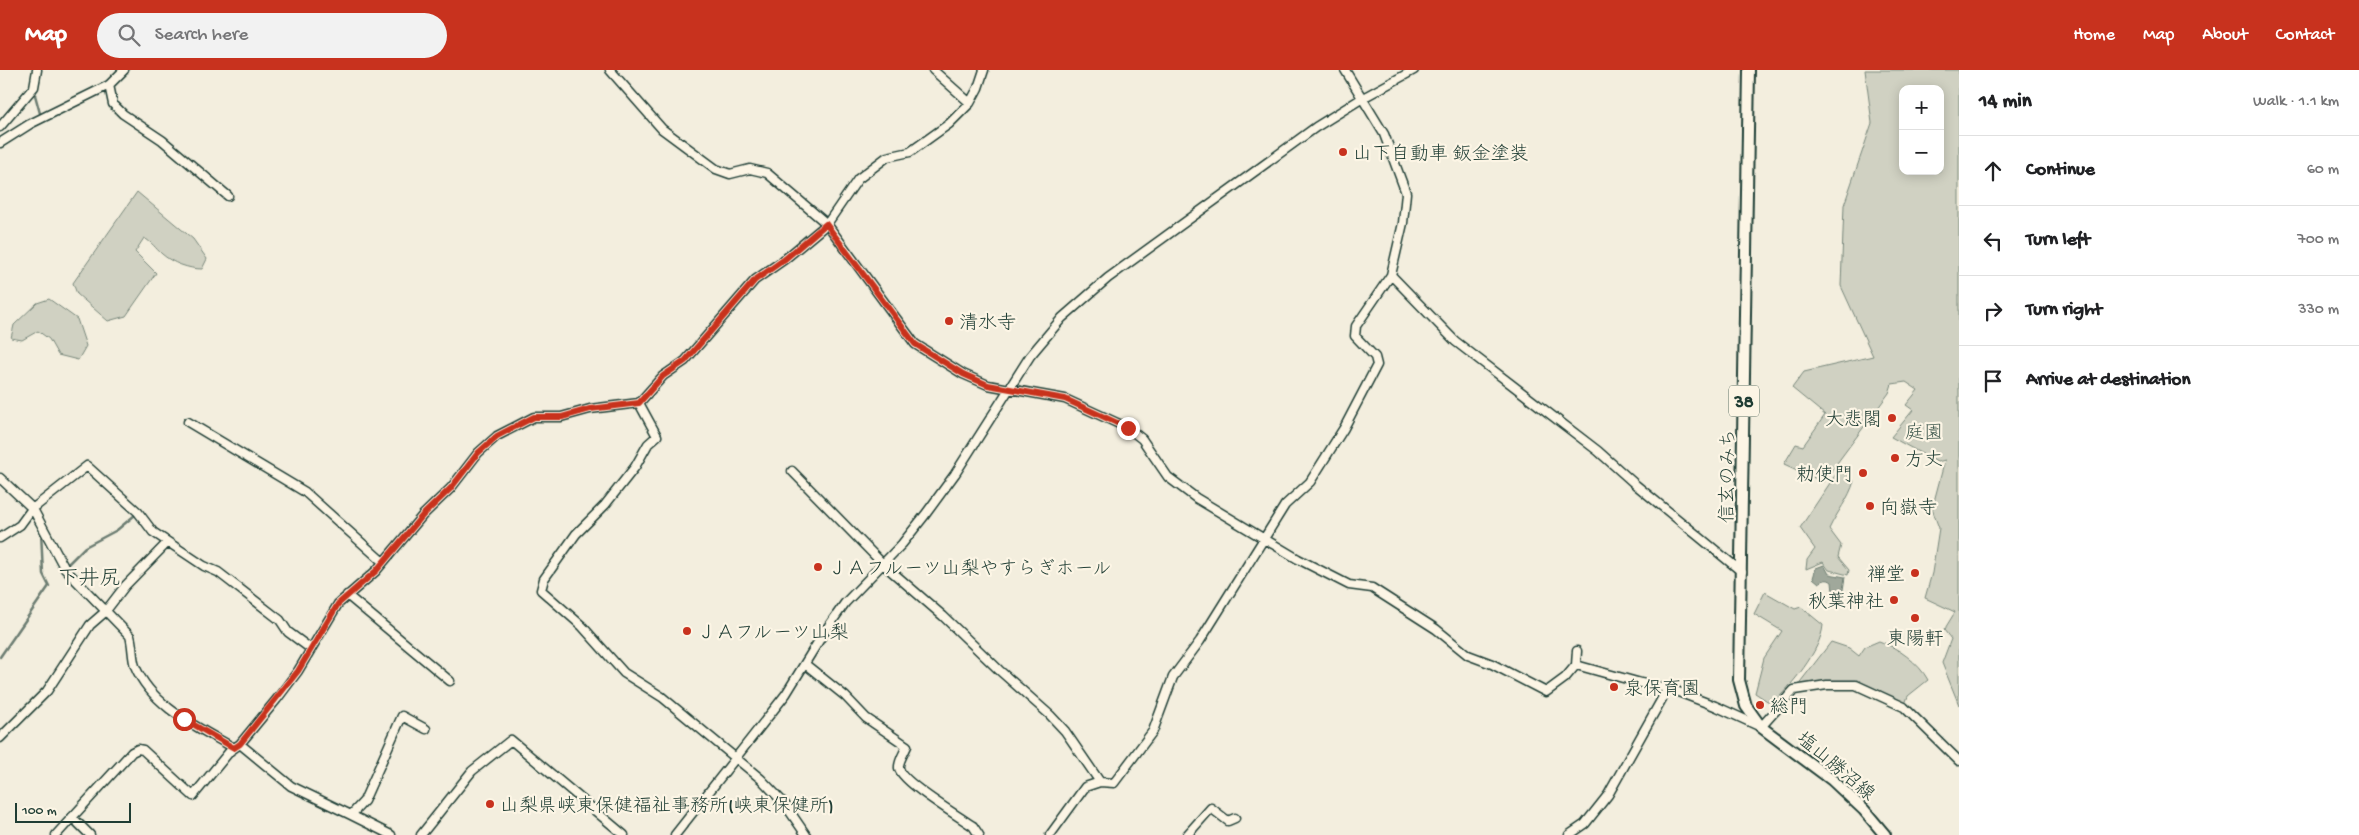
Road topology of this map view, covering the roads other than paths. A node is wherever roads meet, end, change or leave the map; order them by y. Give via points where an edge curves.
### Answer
1 (38, 70) edge
2 (124, 70) edge
3 (610, 70) edge
4 (933, 70) edge
5 (984, 70) edge
6 (1345, 70) edge
7 (1414, 70) edge
8 (1749, 70) edge
9 (109, 85) junction
10 (1361, 99) junction
11 (970, 103) junction
12 (0, 127) edge
13 (0, 143) edge
14 (228, 196) dead end
15 (826, 224) junction
16 (1391, 274) junction
17 (1008, 390) junction
18 (639, 403) junction
19 (188, 422) dead end
20 (792, 471) dead end
21 (0, 478) edge
22 (32, 509) junction
23 (0, 538) edge
24 (1265, 540) junction
25 (167, 543) junction
26 (383, 562) junction
27 (883, 564) junction
28 (1742, 572) junction
29 (347, 595) junction
30 (105, 612) junction
31 (311, 649) junction
32 (1577, 650) dead end
33 (805, 664) junction
34 (1576, 665) junction
35 (450, 681) dead end
36 (1668, 688) junction
37 (1761, 727) junction
38 (426, 729) dead end
39 (0, 738) edge
40 (237, 746) junction
41 (736, 758) junction
42 (1959, 762) edge
43 (1100, 782) junction
44 (351, 815) junction
45 (72, 817) junction
46 (1235, 818) dead end
47 (56, 835) edge
48 (90, 835) edge
49 (391, 835) edge
50 (421, 835) edge
51 (624, 835) edge
52 (675, 835) edge
53 (806, 835) edge
54 (979, 835) edge
55 (1050, 835) edge
56 (1188, 835) edge
57 (1569, 835) edge
58 (1885, 835) edge

1 - 12 street via 34,87
2 - 9 street
3 - 15 street via 662,129 716,169 730,174 750,170 767,172
4 - 11 street
5 - 11 street
6 - 10 street
7 - 10 street
8 - 28 main road, 信玄のみち / 38
9 - 13 street via 30,124
9 - 14 street via 113,104 123,114 162,140
10 - 16 street via 1384,134 1406,193 1403,223
10 - 17 street via 1316,127 1108,278 1062,318 1037,346
11 - 15 street via 949,124 910,152 887,157 858,179
15 - 17 street via 915,344 963,374
15 - 18 street via 755,280 685,361 663,376
16 - 24 street via 1356,326 1355,336 1375,357 1377,365 1344,428 1310,482 1285,505
16 - 28 street via 1455,340 1598,451
17 - 24 street via 1065,399 1128,428 1142,439 1168,477
17 - 27 street via 955,474
18 - 26 street via 590,409 562,417 534,417 497,436 478,453 451,488
18 - 41 street via 657,436 605,505 576,534 544,579 541,590 582,626 624,674 662,697
19 - 26 street via 305,492
20 - 27 street
21 - 22 street
22 - 23 street via 20,525
22 - 25 street via 86,466
22 - 30 street via 65,569
24 - 34 street via 1349,585 1372,588 1436,629 1468,655 1546,692
24 - 43 street via 1173,677 1150,736 1114,783
25 - 30 street via 124,586
25 - 31 street via 218,572 280,620 288,632
26 - 29 street
27 - 33 street via 845,603
27 - 43 street via 1050,715
28 - 37 main road, 信玄のみち / 38 via 1739,680 1746,706
29 - 31 street
29 - 35 street
30 - 39 street via 90,625 47,691
30 - 40 street via 130,636 139,675 162,703 184,719
31 - 40 street via 298,671
32 - 34 street
33 - 41 street
33 - 54 street via 845,696 866,718 907,746 898,765 900,773 973,826
34 - 36 street
36 - 37 street
36 - 57 street via 1608,795 1585,824
37 - 42 street via 1794,690 1856,685 1904,706
37 - 58 main road, 塩山勝沼線 / 38 via 1832,780
38 - 44 street via 402,716 364,801
40 - 44 street via 291,786
40 - 45 street via 193,796 138,749
41 - 52 street
41 - 53 street via 784,802
43 - 55 street via 1085,787
44 - 49 street
45 - 47 street
45 - 48 street
46 - 56 street via 1228,821 1211,808
50 - 51 street via 472,771 511,740

